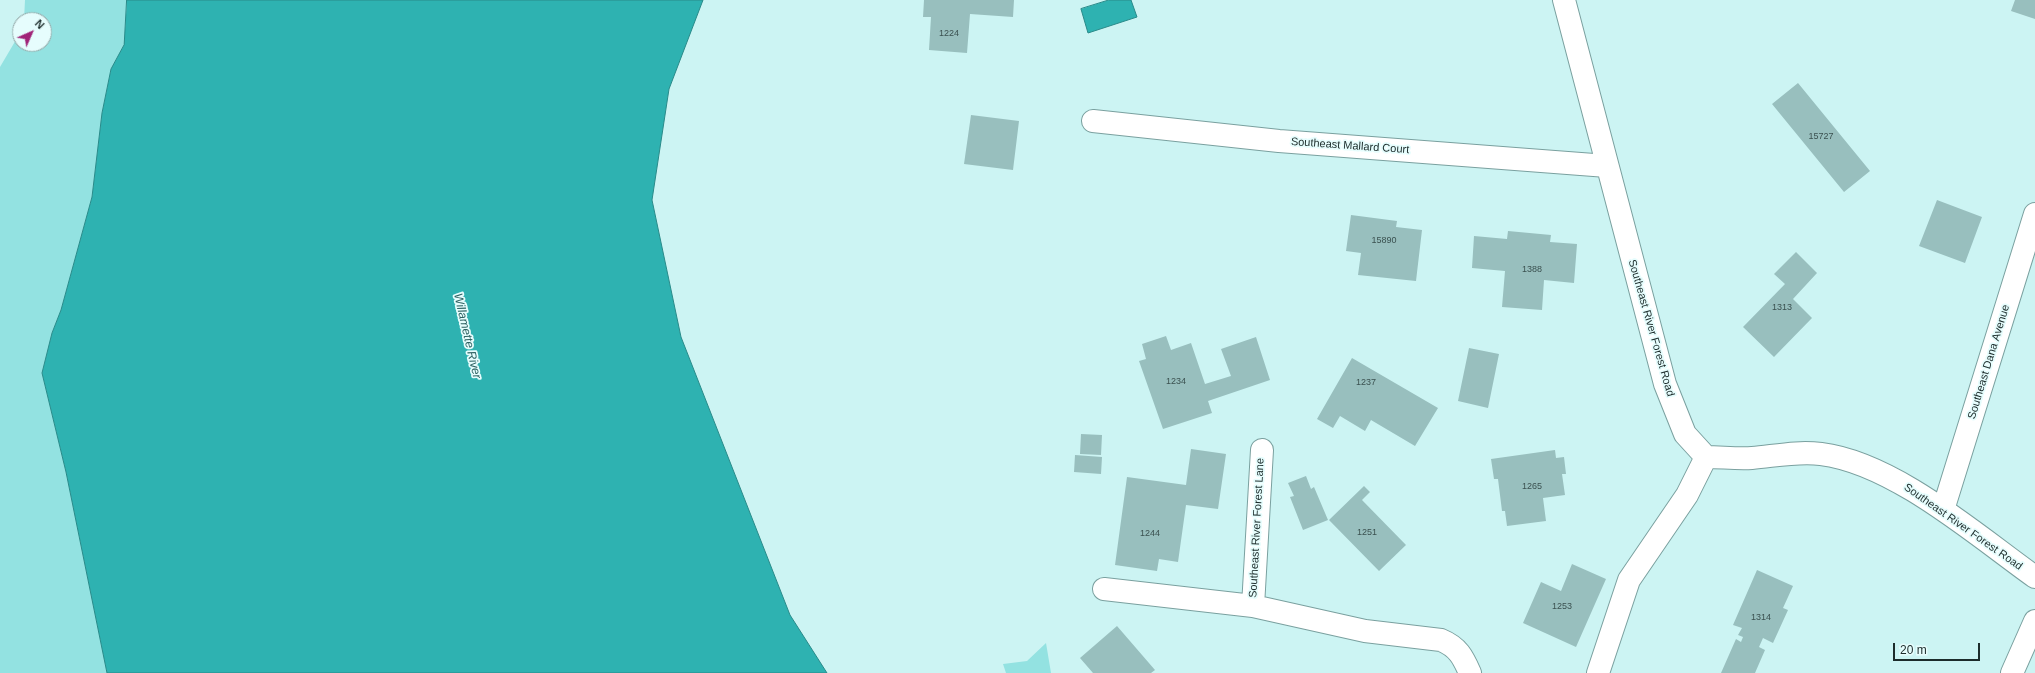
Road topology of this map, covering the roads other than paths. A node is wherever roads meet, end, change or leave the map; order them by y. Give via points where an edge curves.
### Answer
1 (1564, 0) edge
2 (1093, 121) dead end
3 (1607, 166) junction
4 (2035, 214) edge
5 (1262, 450) dead end
6 (1706, 457) junction
7 (1943, 510) junction
8 (2035, 577) edge
9 (1104, 589) dead end
10 (1253, 606) junction
11 (2035, 621) edge
12 (1470, 673) edge
13 (1598, 673) edge
14 (2012, 673) edge

1 - 3 street, Southeast River Forest Road
2 - 3 street, Southeast Mallard Court via 1279,141
3 - 6 street, Southeast River Forest Road via 1665,384 1685,434
4 - 7 street, Southeast Dana Avenue
5 - 10 street, Southeast River Forest Lane
6 - 7 street, Southeast River Forest Road via 1751,458 1784,453 1821,454 1841,458 1882,473
6 - 13 street via 1687,495 1629,580
7 - 8 street, Southeast River Forest Road
9 - 10 street, Southeast River Forest Lane
10 - 12 street, Southeast River Forest Lane via 1365,631 1441,640 1461,653
11 - 14 street

